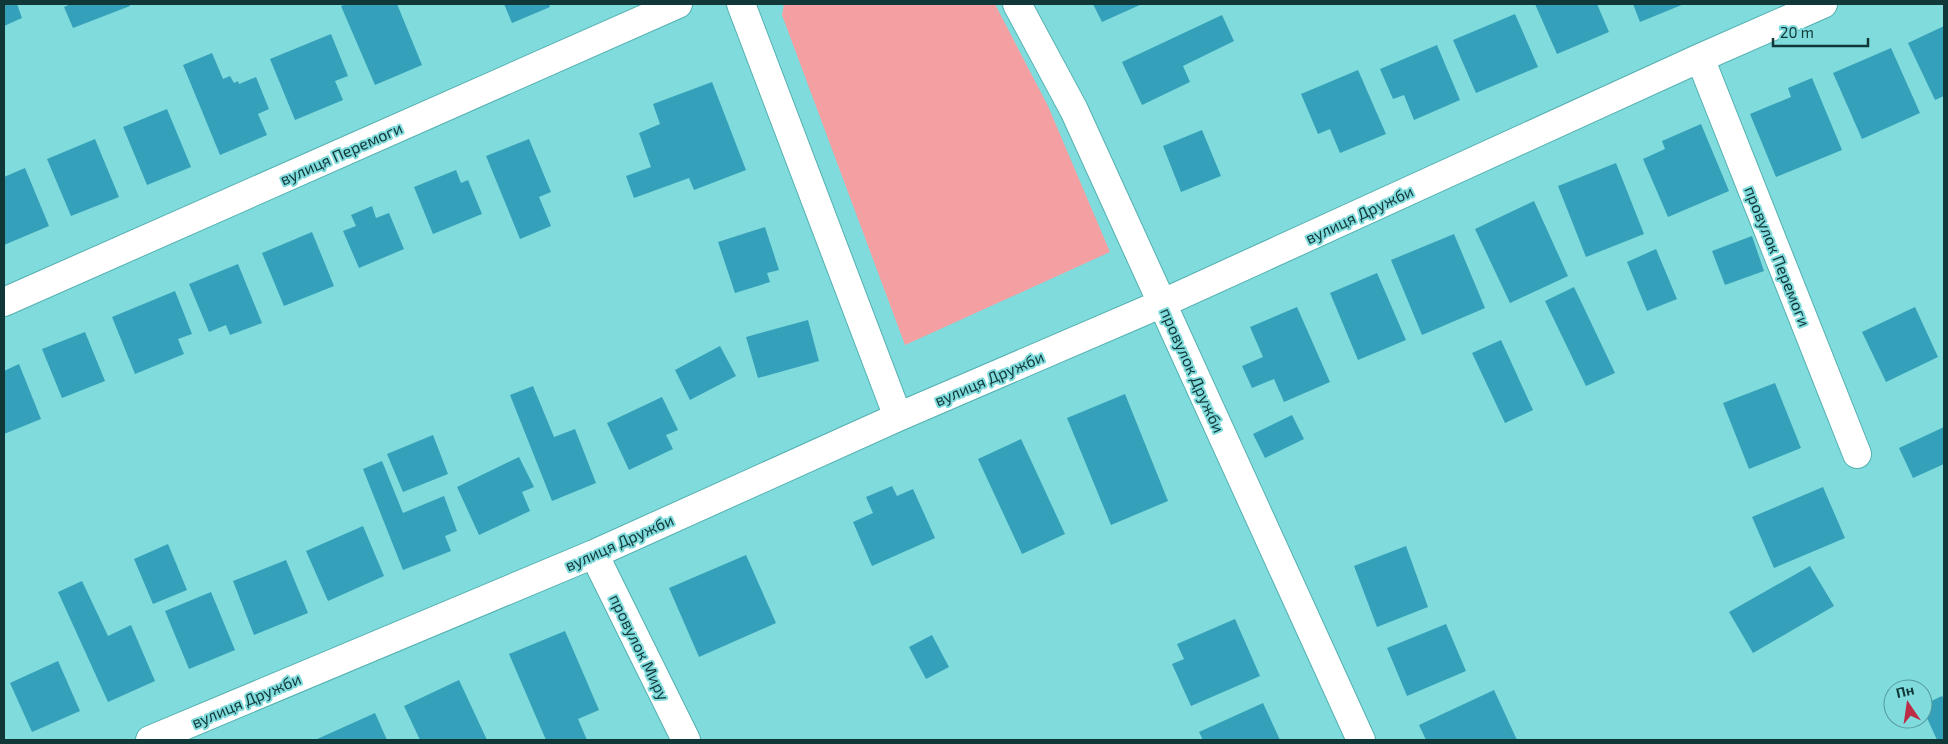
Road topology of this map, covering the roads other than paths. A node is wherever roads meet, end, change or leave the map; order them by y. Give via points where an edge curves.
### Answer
1 (678, 4) edge
2 (741, 4) edge
3 (1017, 4) edge
4 (1823, 4) edge
5 (1700, 58) junction
6 (4, 302) edge
7 (1163, 303) junction
8 (898, 417) junction
9 (1857, 454) dead end
10 (594, 554) junction
11 (150, 740) edge
12 (686, 740) edge
13 (1361, 740) edge

1 - 6 street, вулиця Перемоги
2 - 8 street
3 - 7 street, провулок Дружби via 1074,110
4 - 5 street, вулиця Дружби
5 - 7 street, вулиця Дружби
5 - 9 street, провулок Перемоги
7 - 8 street, вулиця Дружби
7 - 13 street, провулок Дружби
8 - 10 street, вулиця Дружби
10 - 11 street, вулиця Дружби
10 - 12 street, провулок Миру

